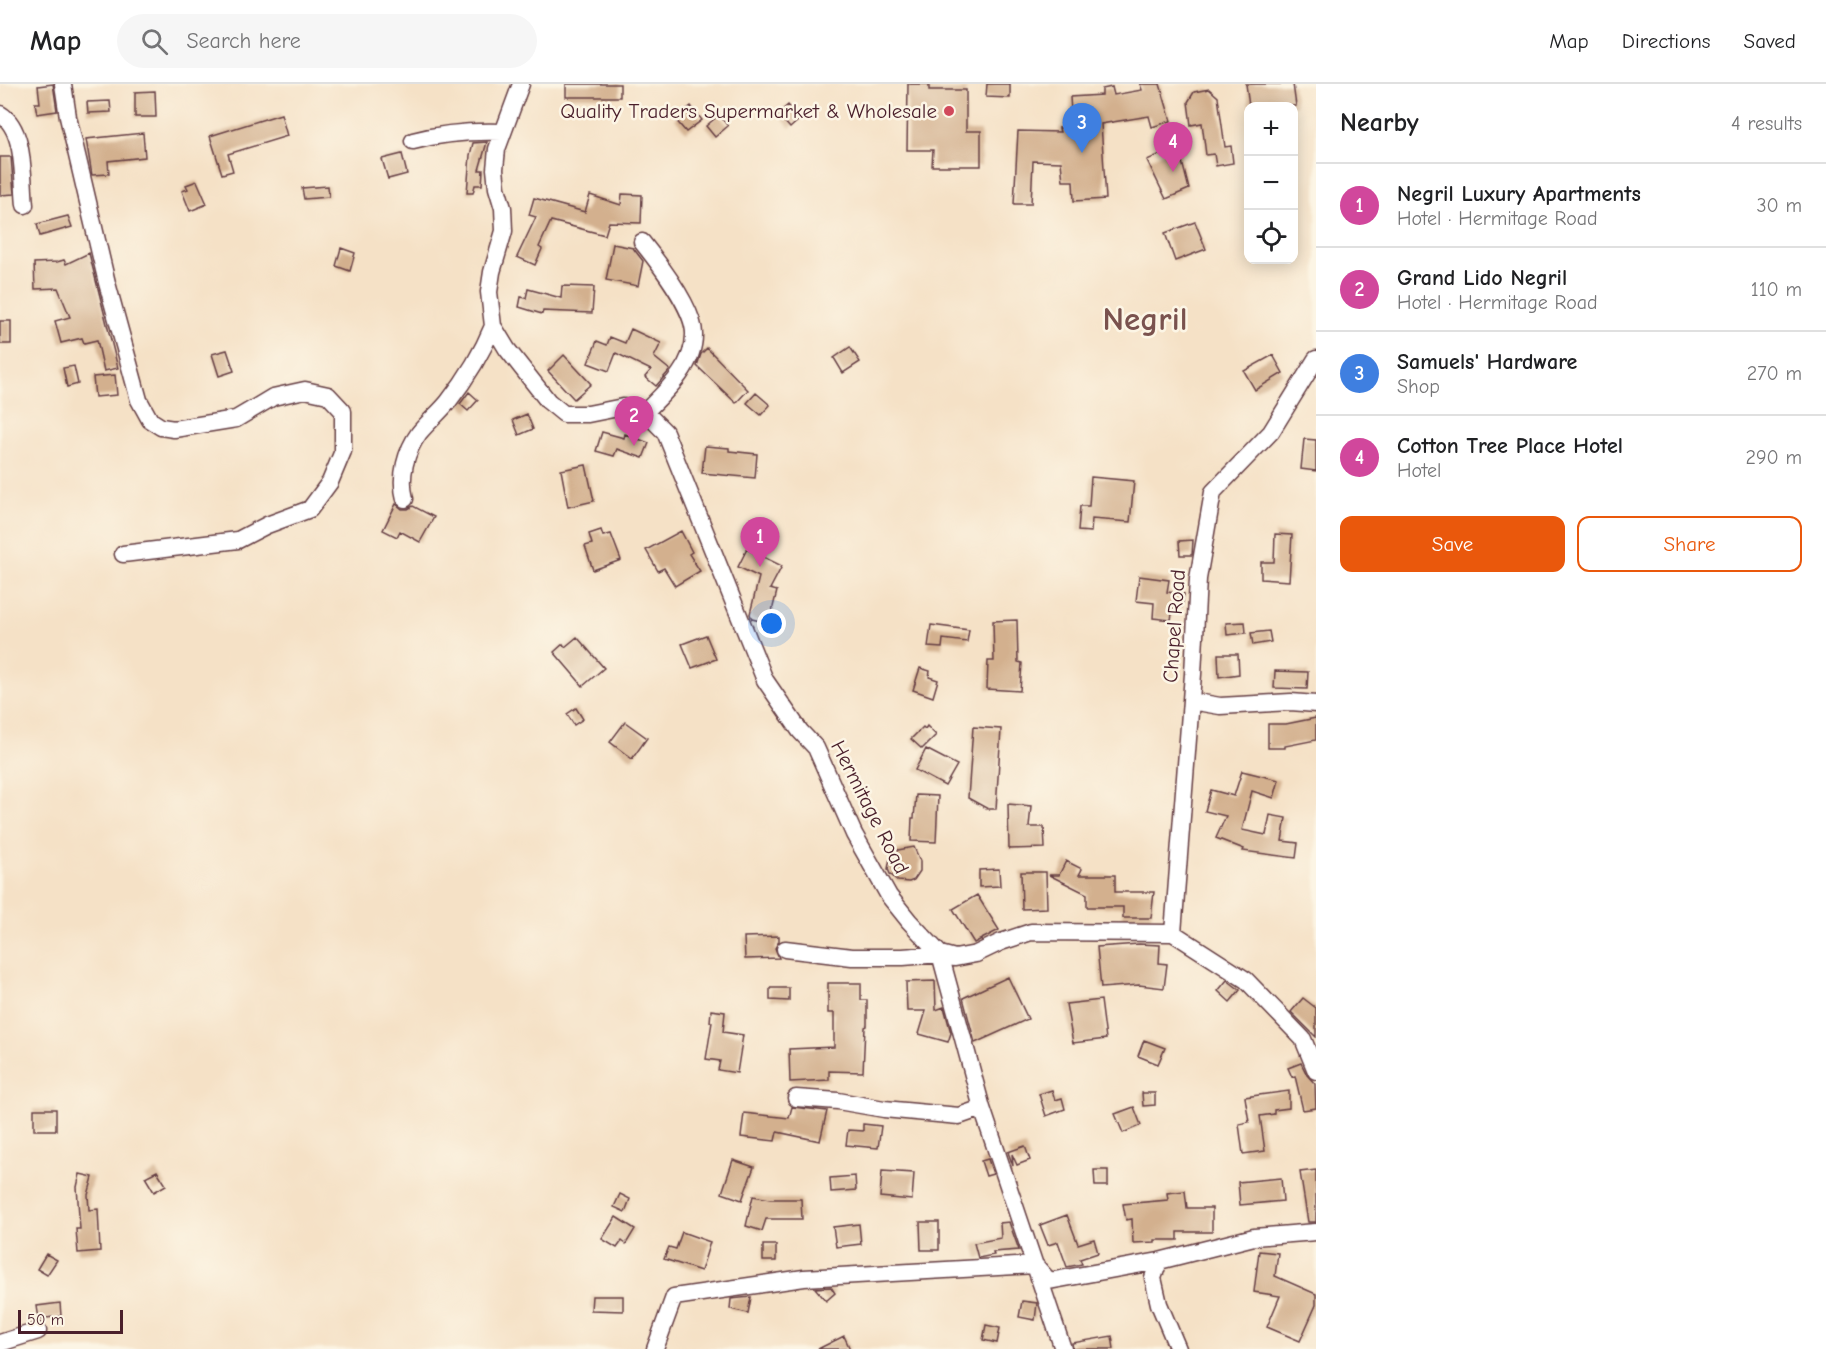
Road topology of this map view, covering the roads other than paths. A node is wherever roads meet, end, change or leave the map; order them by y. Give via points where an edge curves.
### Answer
1 (63, 84) edge
2 (521, 84) edge
3 (0, 114) edge
4 (502, 132) junction
5 (412, 141) dead end
6 (25, 205) dead end
7 (642, 242) dead end
8 (493, 326) junction
9 (1316, 359) edge
10 (645, 412) junction
11 (405, 499) dead end
12 (123, 554) dead end
13 (1191, 701) junction
14 (1316, 704) edge
15 (1173, 933) junction
16 (785, 949) dead end
17 (940, 954) junction
18 (1316, 1071) edge
19 (796, 1098) dead end
20 (981, 1108) junction
21 (1316, 1232) edge
22 (1159, 1261) junction
23 (1035, 1265) junction
24 (39, 1331) dead end
25 (0, 1343) edge
26 (655, 1349) edge
27 (1063, 1349) edge
28 (1178, 1349) edge

1 - 12 street via 107,283 139,400 150,420 174,429 236,419 273,396 305,390 328,395 343,411 343,451 330,482 310,509 238,540
2 - 4 street
3 - 6 street via 19,141
4 - 5 street via 467,131
4 - 8 street via 495,169 504,231 489,292
7 - 10 street via 687,309 694,334 688,358 673,383
8 - 10 street via 548,401 564,414 623,407
8 - 11 street via 447,404 418,434 403,467
9 - 13 street, Chapel Road via 1271,432 1213,492 1198,579
10 - 17 street, Hermitage Road via 664,432 765,680 816,748 854,834 890,896
13 - 14 street via 1220,706
13 - 15 street, Chapel Road
15 - 17 street via 1031,932 976,954 955,958
15 - 18 street via 1246,980 1303,1040
16 - 17 street via 852,957
17 - 20 street, Hermitage Road
19 - 20 street via 959,1116
20 - 23 street, Hermitage Road
21 - 22 street via 1254,1237
22 - 23 street via 1049,1281
22 - 28 street via 1153,1278
23 - 26 street via 804,1278 674,1297
23 - 27 street, Hermitage Road
24 - 25 street

